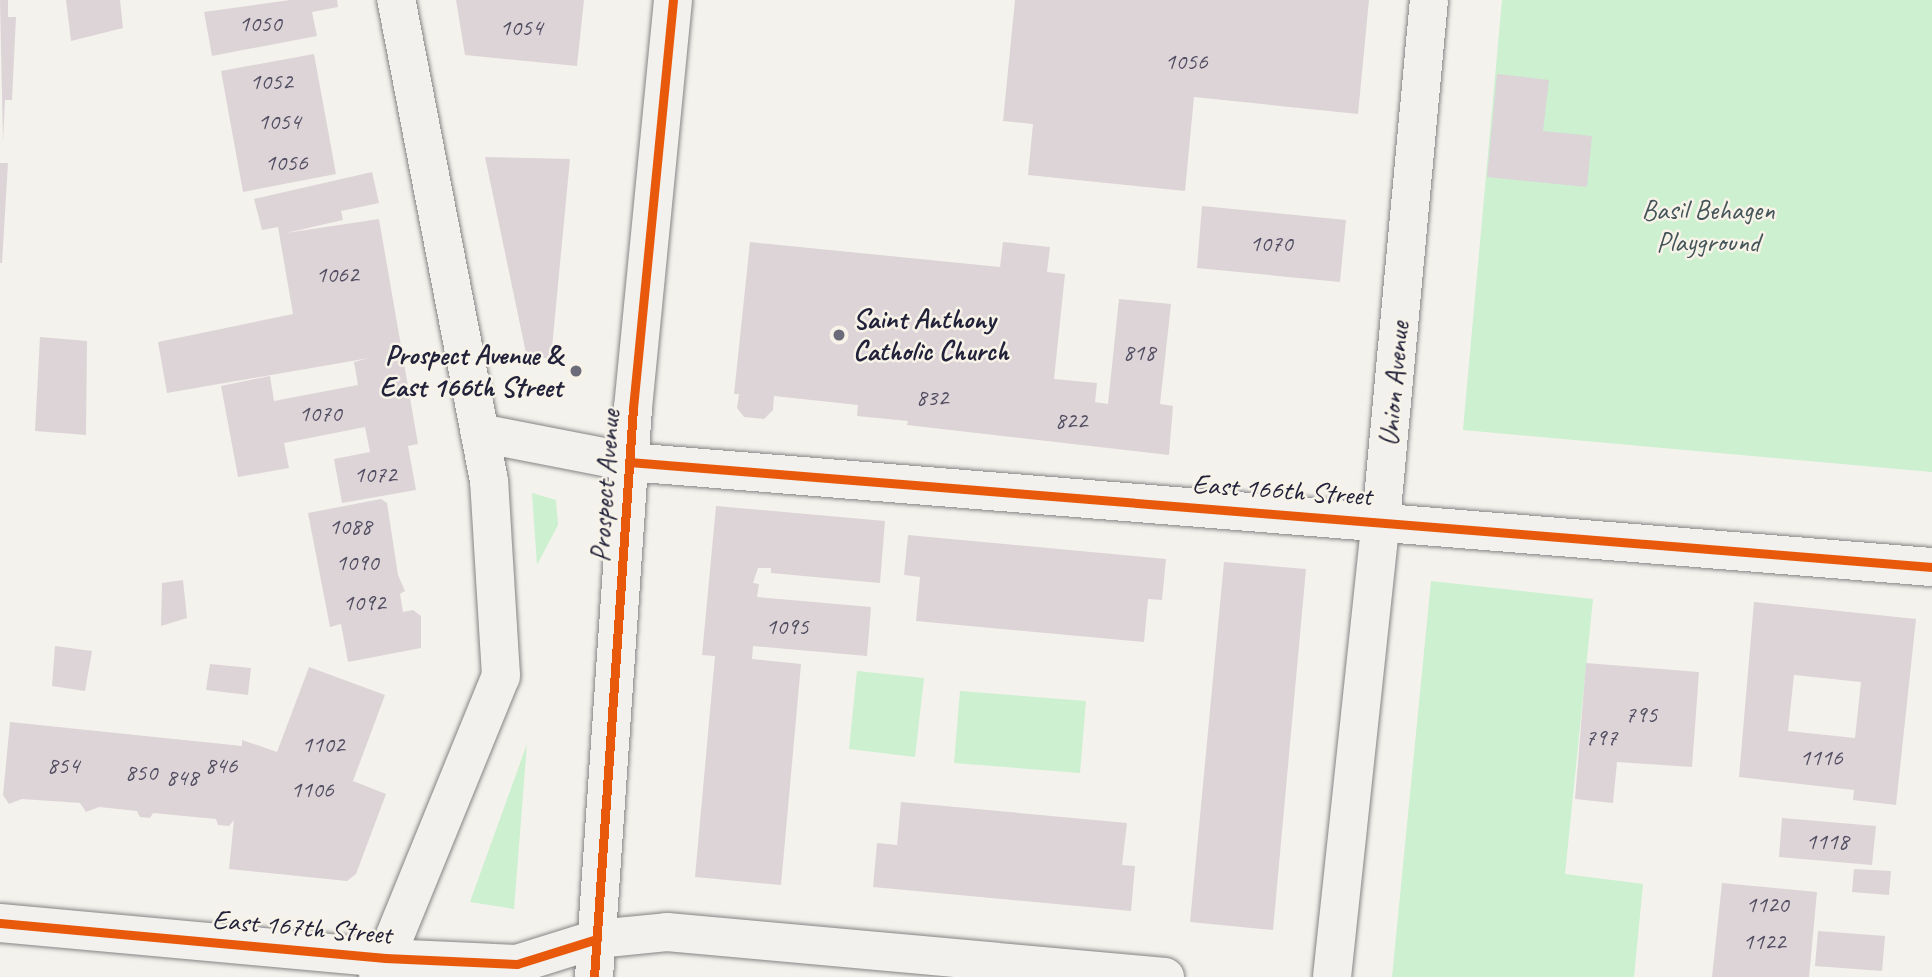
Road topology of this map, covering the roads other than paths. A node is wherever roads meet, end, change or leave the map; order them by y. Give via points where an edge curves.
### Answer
1 (396, 0) edge
2 (673, 0) edge
3 (1429, 0) edge
4 (480, 433) junction
5 (629, 462) junction
6 (1381, 520) junction
7 (1932, 566) edge
8 (0, 923) edge
9 (597, 939) junction
10 (382, 967) edge
11 (594, 977) edge
12 (1166, 977) edge
13 (1332, 977) edge

1 - 4 street
2 - 5 street, Prospect Avenue
3 - 6 street, Union Avenue
4 - 5 street, East 166th Street
4 - 10 street via 489,481 501,676
5 - 6 street, East 166th Street
5 - 9 street, Prospect Avenue
6 - 7 street, East 166th Street
6 - 13 street, Union Avenue
8 - 10 street, East 167th Street
9 - 10 street, East 167th Street via 517,964
9 - 11 street, Prospect Avenue
9 - 12 street, East 167th Street via 667,932

